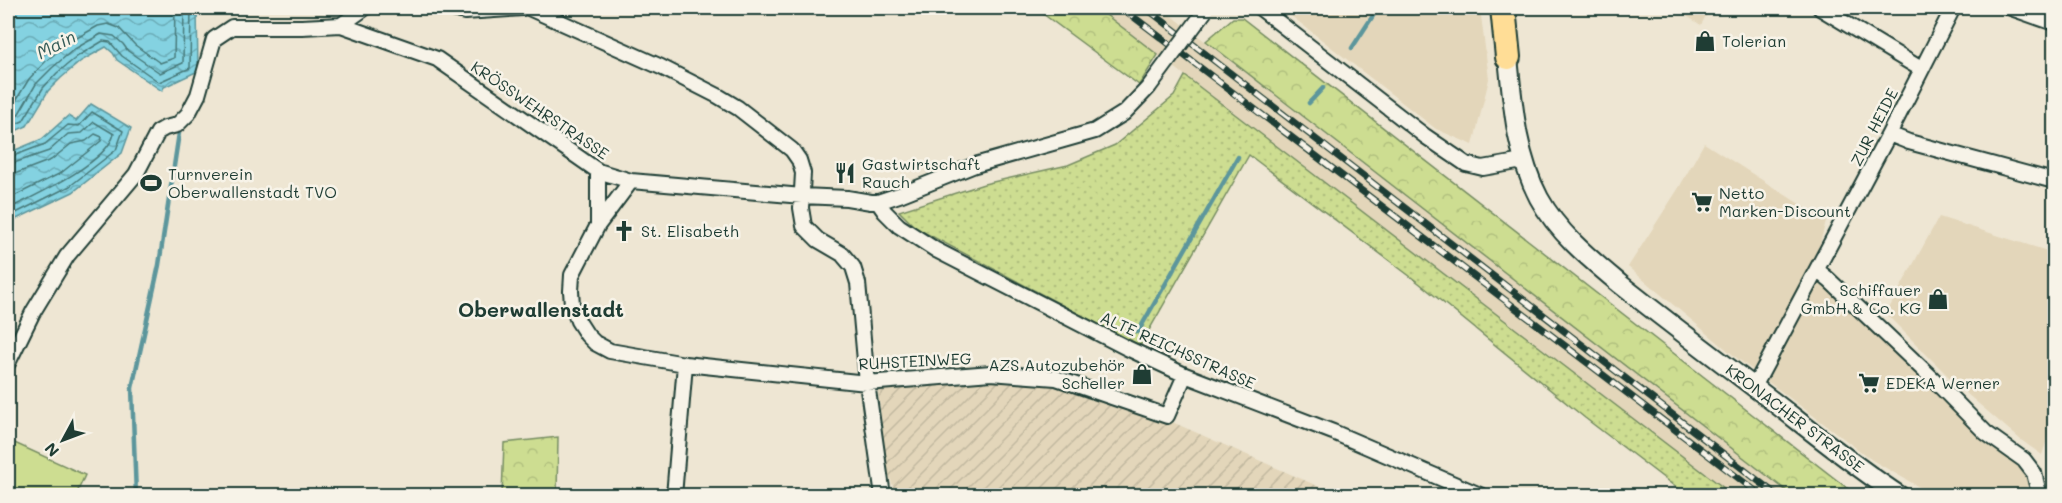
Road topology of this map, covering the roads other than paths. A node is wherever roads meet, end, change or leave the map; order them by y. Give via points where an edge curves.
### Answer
1 (365, 8) edge
2 (449, 8) edge
3 (523, 8) edge
4 (529, 8) edge
5 (1260, 8) edge
6 (1503, 8) edge
7 (1513, 8) edge
8 (1820, 8) edge
9 (1953, 8) edge
10 (2011, 8) edge
11 (1206, 9) edge
12 (2055, 24) edge
13 (341, 25) junction
14 (1507, 45) junction
15 (1921, 69) junction
16 (1889, 134) junction
17 (1523, 161) junction
18 (598, 171) junction
19 (631, 181) junction
20 (2055, 181) edge
21 (801, 196) junction
22 (878, 202) junction
23 (598, 225) junction
24 (1816, 270) junction
25 (8, 363) edge
26 (685, 364) junction
27 (1185, 375) junction
28 (867, 383) junction
29 (1754, 387) junction
30 (674, 495) edge
31 (883, 495) edge
32 (1482, 495) edge
33 (1900, 495) edge
34 (2036, 495) edge

1 - 13 street
2 - 3 street via 465,12
4 - 21 street via 662,67 738,108 792,150 803,173
5 - 17 street via 1466,164 1483,168
6 - 14 highway
7 - 14 highway
8 - 15 street
9 - 15 street, ZUR HEIDE
10 - 12 street
11 - 22 street, bridge via 1148,88 1124,113 1095,131 975,165
13 - 18 street, KRÖSSWEHRSTRASSE via 437,59
13 - 25 street, KRÖSSWEHRSTRASSE via 232,27 214,39 188,114 177,125 158,132 136,174 67,256
14 - 17 street, KRONACHER STRASSE
15 - 16 street, ZUR HEIDE
16 - 20 street
16 - 24 street, ZUR HEIDE
17 - 29 street, KRONACHER STRASSE via 1539,197 1564,233 1592,261
18 - 19 street, KRÖSSWEHRSTRASSE
18 - 23 street
19 - 21 street, KRÖSSWEHRSTRASSE
19 - 23 street
21 - 22 street, KRÖSSWEHRSTRASSE
21 - 28 street via 804,226 853,267 858,283
22 - 27 street, ALTE REICHSSTRASSE via 899,226 936,250
23 - 26 street, RUHSTEINWEG via 572,275 572,304 578,321 595,343 610,351
24 - 29 street, ZUR HEIDE
24 - 34 street via 1986,433 2024,460 2034,473
26 - 28 street, RUHSTEINWEG
26 - 30 street
27 - 28 street, RUHSTEINWEG via 1167,416 1056,378 991,373
27 - 32 street, ALTE REICHSSTRASSE
28 - 31 street
29 - 33 street, KRONACHER STRASSE

